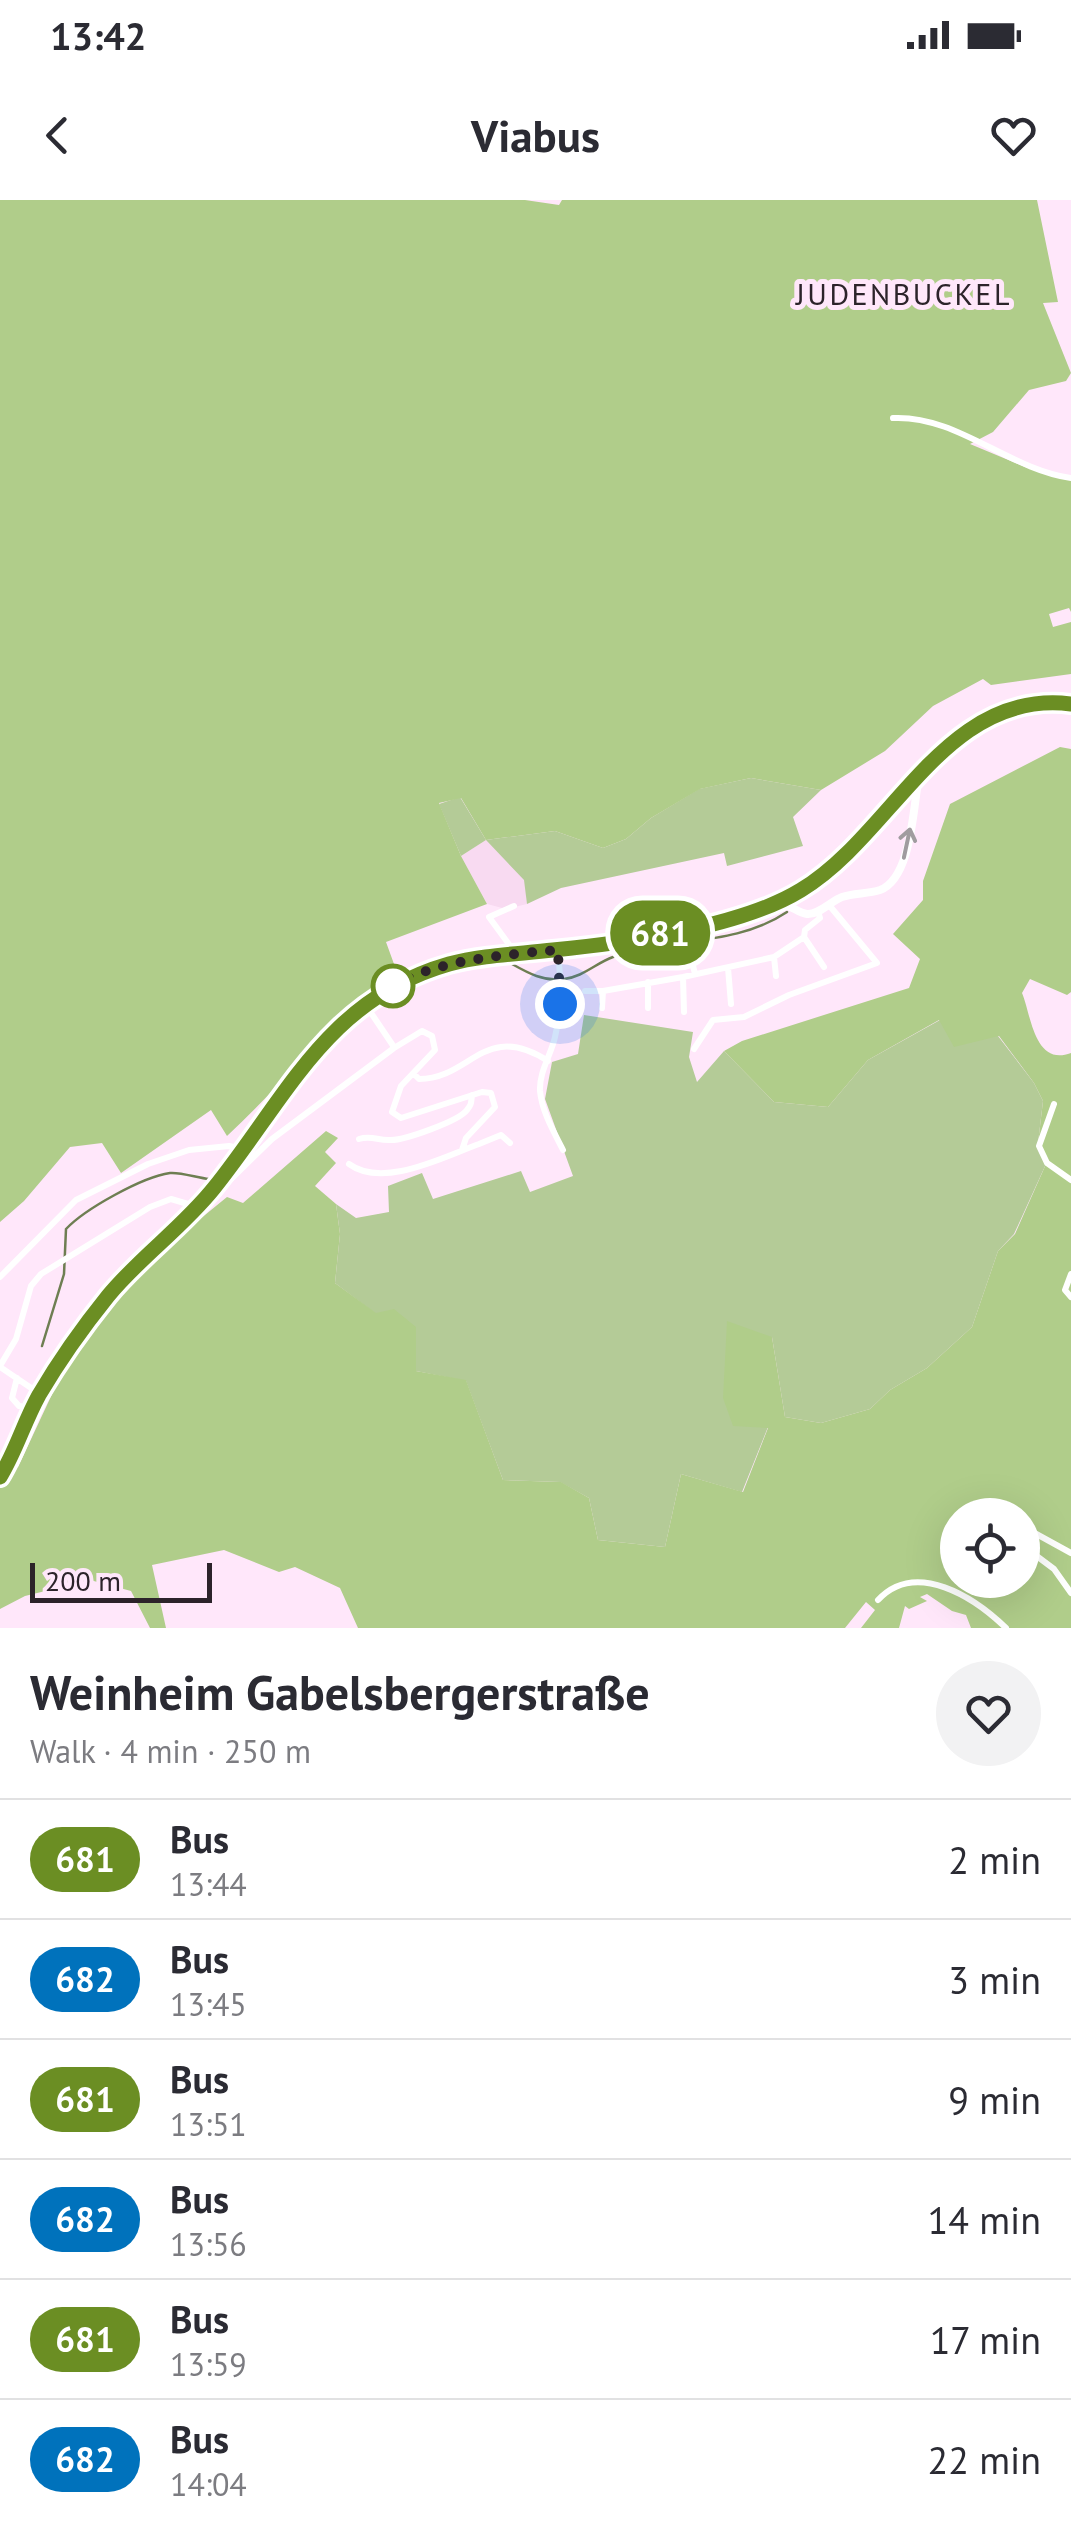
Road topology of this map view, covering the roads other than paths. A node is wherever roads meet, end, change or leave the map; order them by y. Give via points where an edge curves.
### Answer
1 (894, 418) dead end
2 (1071, 478) edge
3 (1071, 695) edge
4 (1066, 704) edge
5 (920, 776) junction
6 (898, 796) junction
7 (914, 802) junction
8 (793, 894) junction
9 (829, 904) junction
10 (776, 905) junction
11 (514, 906) dead end
12 (793, 906) junction
13 (818, 911) junction
14 (684, 929) junction
15 (804, 937) junction
16 (558, 950) junction
17 (516, 954) junction
18 (774, 957) junction
19 (728, 968) junction
20 (824, 968) dead end
21 (695, 974) junction
22 (776, 976) dead end
23 (684, 977) junction
24 (648, 982) junction
25 (586, 991) dead end
26 (603, 991) junction
27 (364, 1003) junction
28 (732, 1004) dead end
29 (602, 1008) dead end
30 (648, 1008) dead end
31 (684, 1012) dead end
32 (394, 1048) junction
33 (694, 1049) dead end
34 (548, 1061) junction
35 (414, 1074) junction
36 (472, 1095) junction
37 (1054, 1104) dead end
38 (258, 1129) junction
39 (359, 1139) dead end
40 (272, 1140) junction
41 (510, 1143) dead end
42 (243, 1149) junction
43 (462, 1150) junction
44 (563, 1150) dead end
45 (349, 1164) dead end
46 (1071, 1180) edge
47 (226, 1184) dead end
48 (198, 1208) junction
49 (1071, 1274) edge
50 (0, 1276) edge
51 (1071, 1296) edge
52 (0, 1366) edge
53 (17, 1378) junction
54 (40, 1394) junction
55 (33, 1408) junction
56 (0, 1477) edge
57 (1040, 1536) edge
58 (1071, 1552) edge
59 (1040, 1558) edge
60 (1071, 1594) edge
61 (878, 1600) dead end
62 (1006, 1628) edge

1 - 2 street via 936,422 1024,464
3 - 4 street
4 - 5 main road via 1026,705 981,722
5 - 6 main road
5 - 7 main road
6 - 7 main road
6 - 8 main road via 838,862
9 -> 7 main road via 896,880
8 - 10 main road
8 - 12 main road
9 - 13 main road
9 - 33 street via 877,963 744,1018 716,1018
10 - 12 main road
10 - 14 main road
11 - 17 street via 489,917
12 - 13 main road via 807,914
13 - 15 street via 820,918
14 - 16 main road
14 - 21 street
15 - 18 street
15 - 20 street
16 - 17 main road
16 - 34 street via 558,1024
17 - 27 main road via 414,975
18 - 19 street
18 - 22 street
19 - 21 street
19 - 28 street
21 - 23 street
23 - 24 street
23 - 31 street
24 - 26 street
24 - 30 street
25 - 26 street
26 - 29 street
27 - 32 street
27 - 38 main road via 328,1037
32 - 35 street via 418,1032 429,1034 434,1050
32 - 40 street
34 - 35 street via 524,1047 498,1049 435,1078
34 - 44 street via 540,1090
35 - 36 street via 394,1098 398,1118
36 - 39 street via 458,1118 398,1139
36 - 43 street via 491,1093 494,1107
37 - 46 street via 1038,1146 1047,1163
38 - 40 street
38 - 42 main road
40 - 47 street
41 - 43 street via 501,1134
42 - 48 main road
42 - 50 street via 189,1150 76,1200
43 - 45 street via 382,1175
48 - 52 street via 171,1199 150,1207 42,1274 31,1286 16,1339
48 - 54 main road via 111,1292
49 - 51 street via 1065,1290
52 - 53 street
53 - 54 street
53 - 55 street via 12,1398
54 - 55 main road
55 - 56 main road
57 - 58 street
59 - 60 street
61 - 62 street via 898,1586 947,1587

